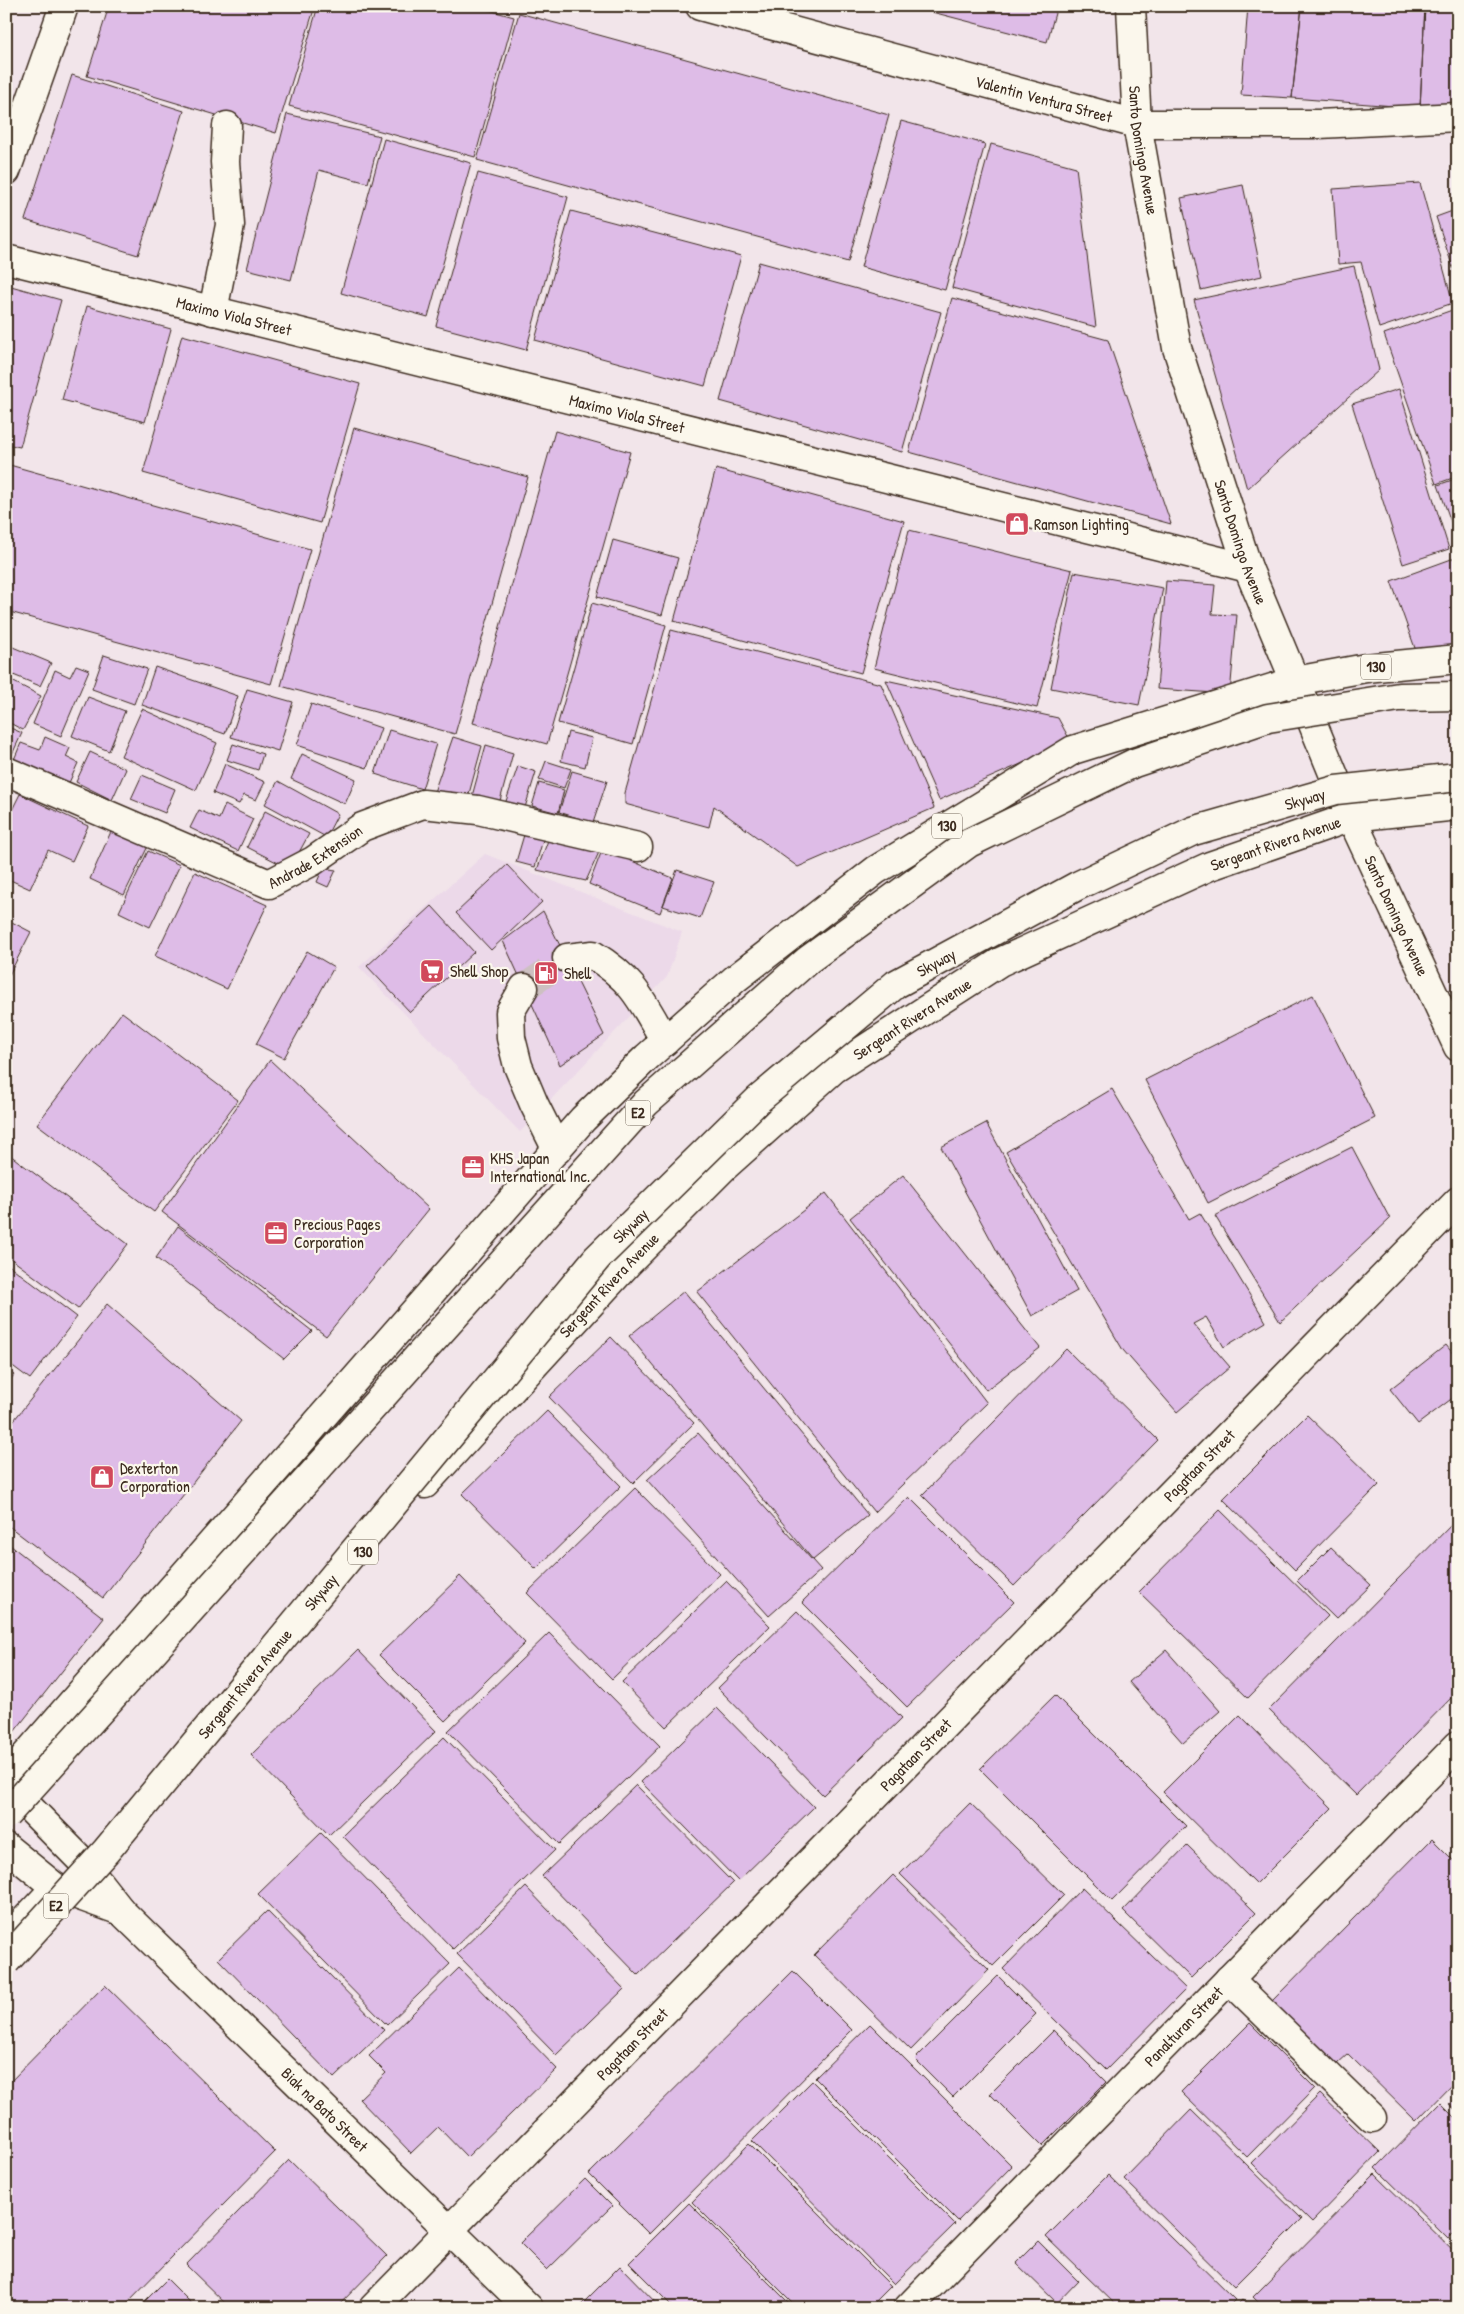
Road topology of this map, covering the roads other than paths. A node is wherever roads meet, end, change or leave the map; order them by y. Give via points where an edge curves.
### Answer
1 (64, 6) edge
2 (700, 6) edge
3 (1131, 6) edge
4 (1458, 117) edge
5 (1137, 124) junction
6 (227, 126) dead end
7 (6, 171) edge
8 (6, 259) edge
9 (213, 311) junction
10 (1248, 568) junction
11 (1458, 659) edge
12 (1295, 681) junction
13 (1458, 696) edge
14 (6, 772) edge
15 (1458, 777) edge
16 (1458, 806) edge
17 (1351, 817) junction
18 (638, 847) dead end
19 (567, 958) tunnel mouth
20 (524, 988) tunnel mouth
21 (665, 1041) junction
22 (1458, 1047) edge
23 (557, 1150) junction
24 (1458, 1201) edge
25 (1458, 1745) edge
26 (6, 1778) edge
27 (6, 1784) edge
28 (6, 1815) edge
29 (6, 1847) edge
30 (80, 1860) junction
31 (55, 1887) junction
32 (121, 1911) junction
33 (6, 1940) edge
34 (6, 1961) edge
35 (1229, 1979) junction
36 (1372, 2118) dead end
37 (449, 2230) junction
38 (373, 2308) edge
39 (529, 2308) edge
40 (908, 2308) edge

1 - 7 main road
2 - 5 main road, Valentin Ventura Street
3 - 5 main road, Santo Domingo Avenue
4 - 5 main road, Valentin Ventura Street via 1320,124
5 - 10 main road, Santo Domingo Avenue via 1177,348
6 - 9 main road via 224,162 230,225
8 - 9 main road, Maximo Viola Street
9 - 10 main road, Maximo Viola Street
10 - 12 main road, Santo Domingo Avenue
11 - 12 main road, 130 via 1366,668
12 - 17 main road, Santo Domingo Avenue
12 - 21 main road, 130 via 1073,750 876,870 734,979
13 - 28 main road, E2, bridge via 1398,697 1268,718 1134,762 969,843 808,960 646,1104
14 - 18 main road, Andrade Extension via 269,884 313,861 362,827 423,804 496,814
15 - 34 main road, Skyway / E2, bridge via 1336,790 1193,831 1078,886 896,984 759,1099 597,1258 106,1850
16 - 17 main road, 130
17 - 22 main road, Santo Domingo Avenue
17 - 30 main road, Sergeant Rivera Avenue / 130 via 1210,866 1000,962 834,1069 722,1168 628,1263
19 - 21 main road via 593,955 614,968 635,990
20 - 23 main road via 510,1012 511,1038 518,1066
21 - 23 main road, 130 via 583,1119
23 - 26 main road, 130
24 - 37 main road, Pagataan Street
25 - 35 main road, Panalturan Street
27 - 30 main road, Biak na Bato Street
29 - 31 main road, Biak na Bato Street
30 - 31 main road, Sergeant Rivera Avenue / 130
30 - 32 main road, Biak na Bato Street
31 - 32 main road, Biak na Bato Street
31 - 33 main road, Sergeant Rivera Avenue / 130
32 - 37 main road, Biak na Bato Street
35 - 36 main road
35 - 40 main road, Panalturan Street
37 - 38 main road, Pagataan Street
37 - 39 main road, Biak na Bato Street

